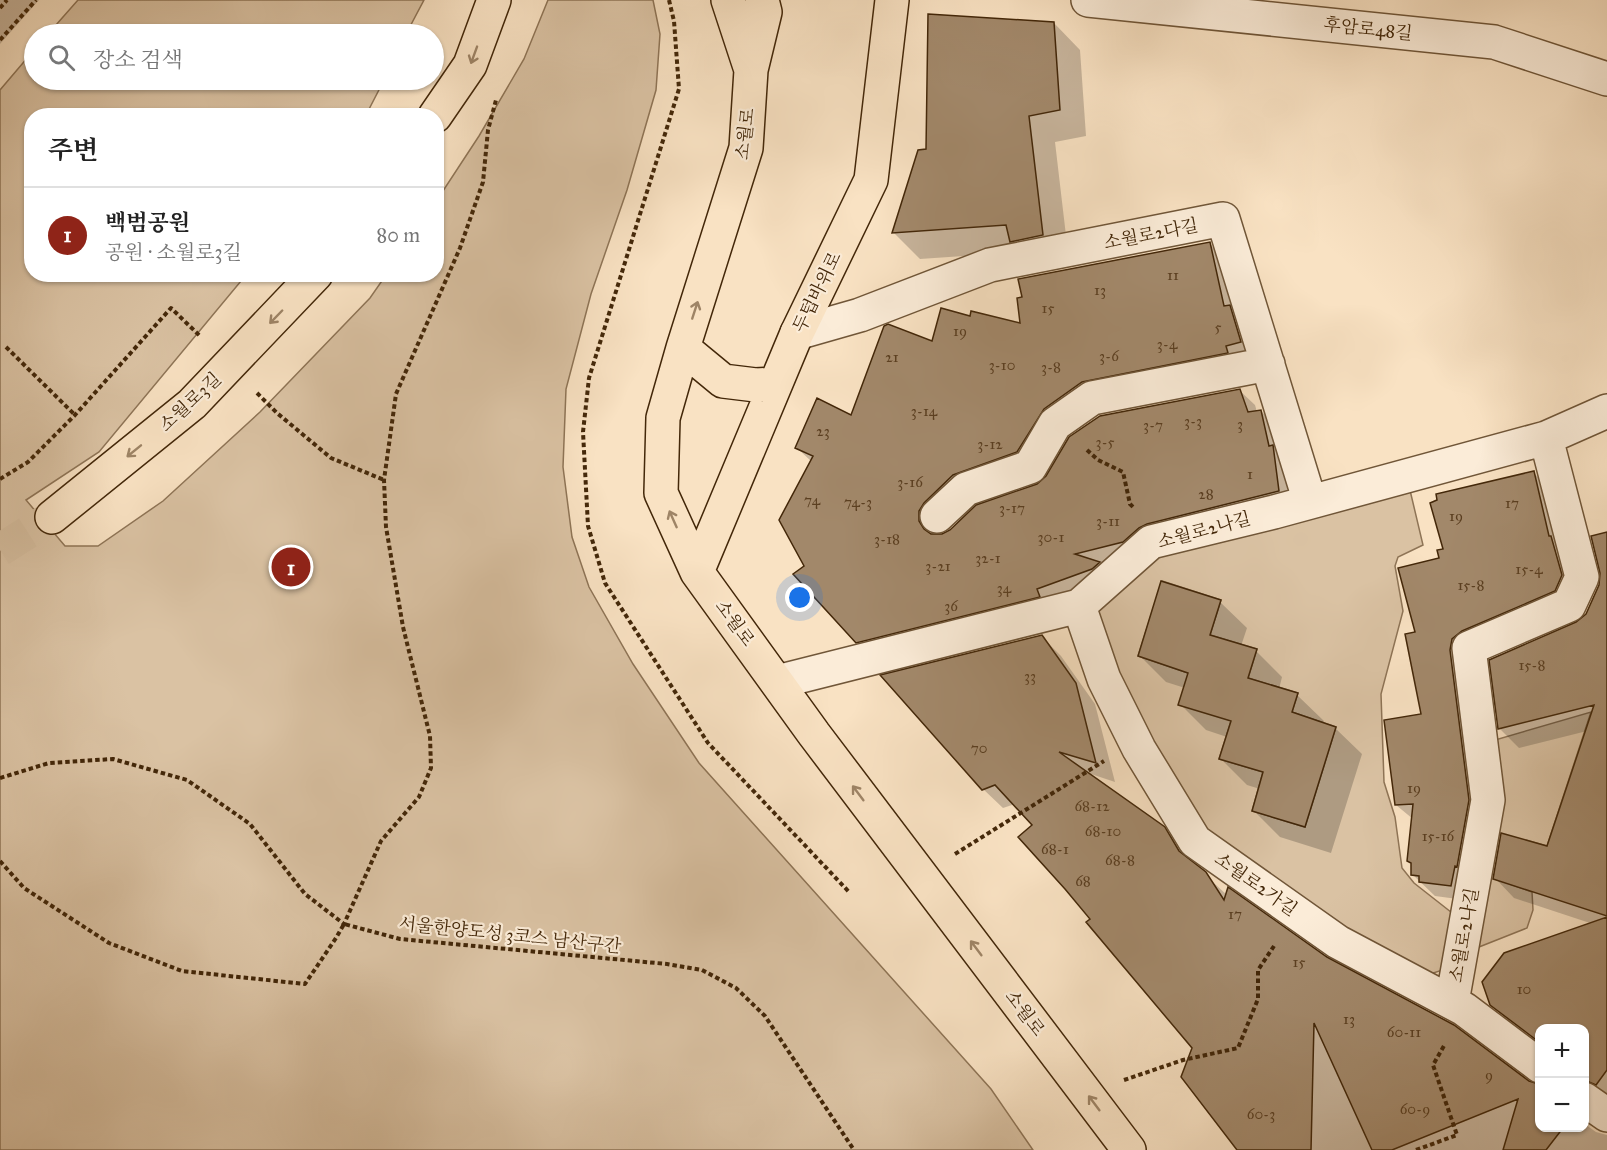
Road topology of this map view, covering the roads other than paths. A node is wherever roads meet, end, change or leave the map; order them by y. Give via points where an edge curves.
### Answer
1 (494, 0) edge
2 (728, 0) edge
3 (762, 0) edge
4 (892, 0) edge
5 (1088, 0) edge
6 (751, 70) junction
7 (1607, 79) edge
8 (440, 108) edge
9 (308, 282) edge
10 (797, 333) junction
11 (683, 348) junction
12 (1268, 364) junction
13 (775, 384) junction
14 (1607, 411) edge
15 (1546, 438) junction
16 (1310, 502) junction
17 (937, 516) dead end
18 (52, 517) tunnel mouth
19 (697, 572) junction
20 (1079, 606) junction
21 (777, 682) junction
22 (1458, 1006) junction
23 (1535, 1063) edge
24 (1589, 1103) edge
25 (1607, 1115) edge
26 (1129, 1150) edge

1 -> 8 main road via 470,65
2 - 6 main road
3 - 6 main road, 소월로 via 765,12
4 - 10 main road, 두텁바위로 via 871,180
5 - 7 street, 후암로48길 via 1494,42
11 -> 6 main road, 소월로 via 746,148
9 -> 18 main road, 소월로3길 via 192,404
10 - 12 street, 소월로2다길 via 860,315 990,265 1223,219
10 - 13 main road, 두텁바위로
11 - 13 main road via 723,381 756,386
19 -> 11 main road, 소월로 via 661,493 663,418
12 - 16 street, 소월로2다길
12 - 17 street via 1092,398 1055,424 1030,467 966,489
13 - 19 main road, 두텁바위로
14 - 15 street, 소월로2나길
15 - 16 street, 소월로2나길
15 - 22 street, 소월로2나길 via 1582,577 1569,605 1469,648 1488,800
16 - 20 street, 소월로2나길 via 1151,542
19 - 21 main road, 소월로
20 - 21 street, 소월로2나길
20 - 22 street, 소월로2가길 via 1104,679 1139,749 1195,841 1338,942
26 -> 21 main road, 소월로
22 - 23 street, 소월로2가길
24 - 25 street

